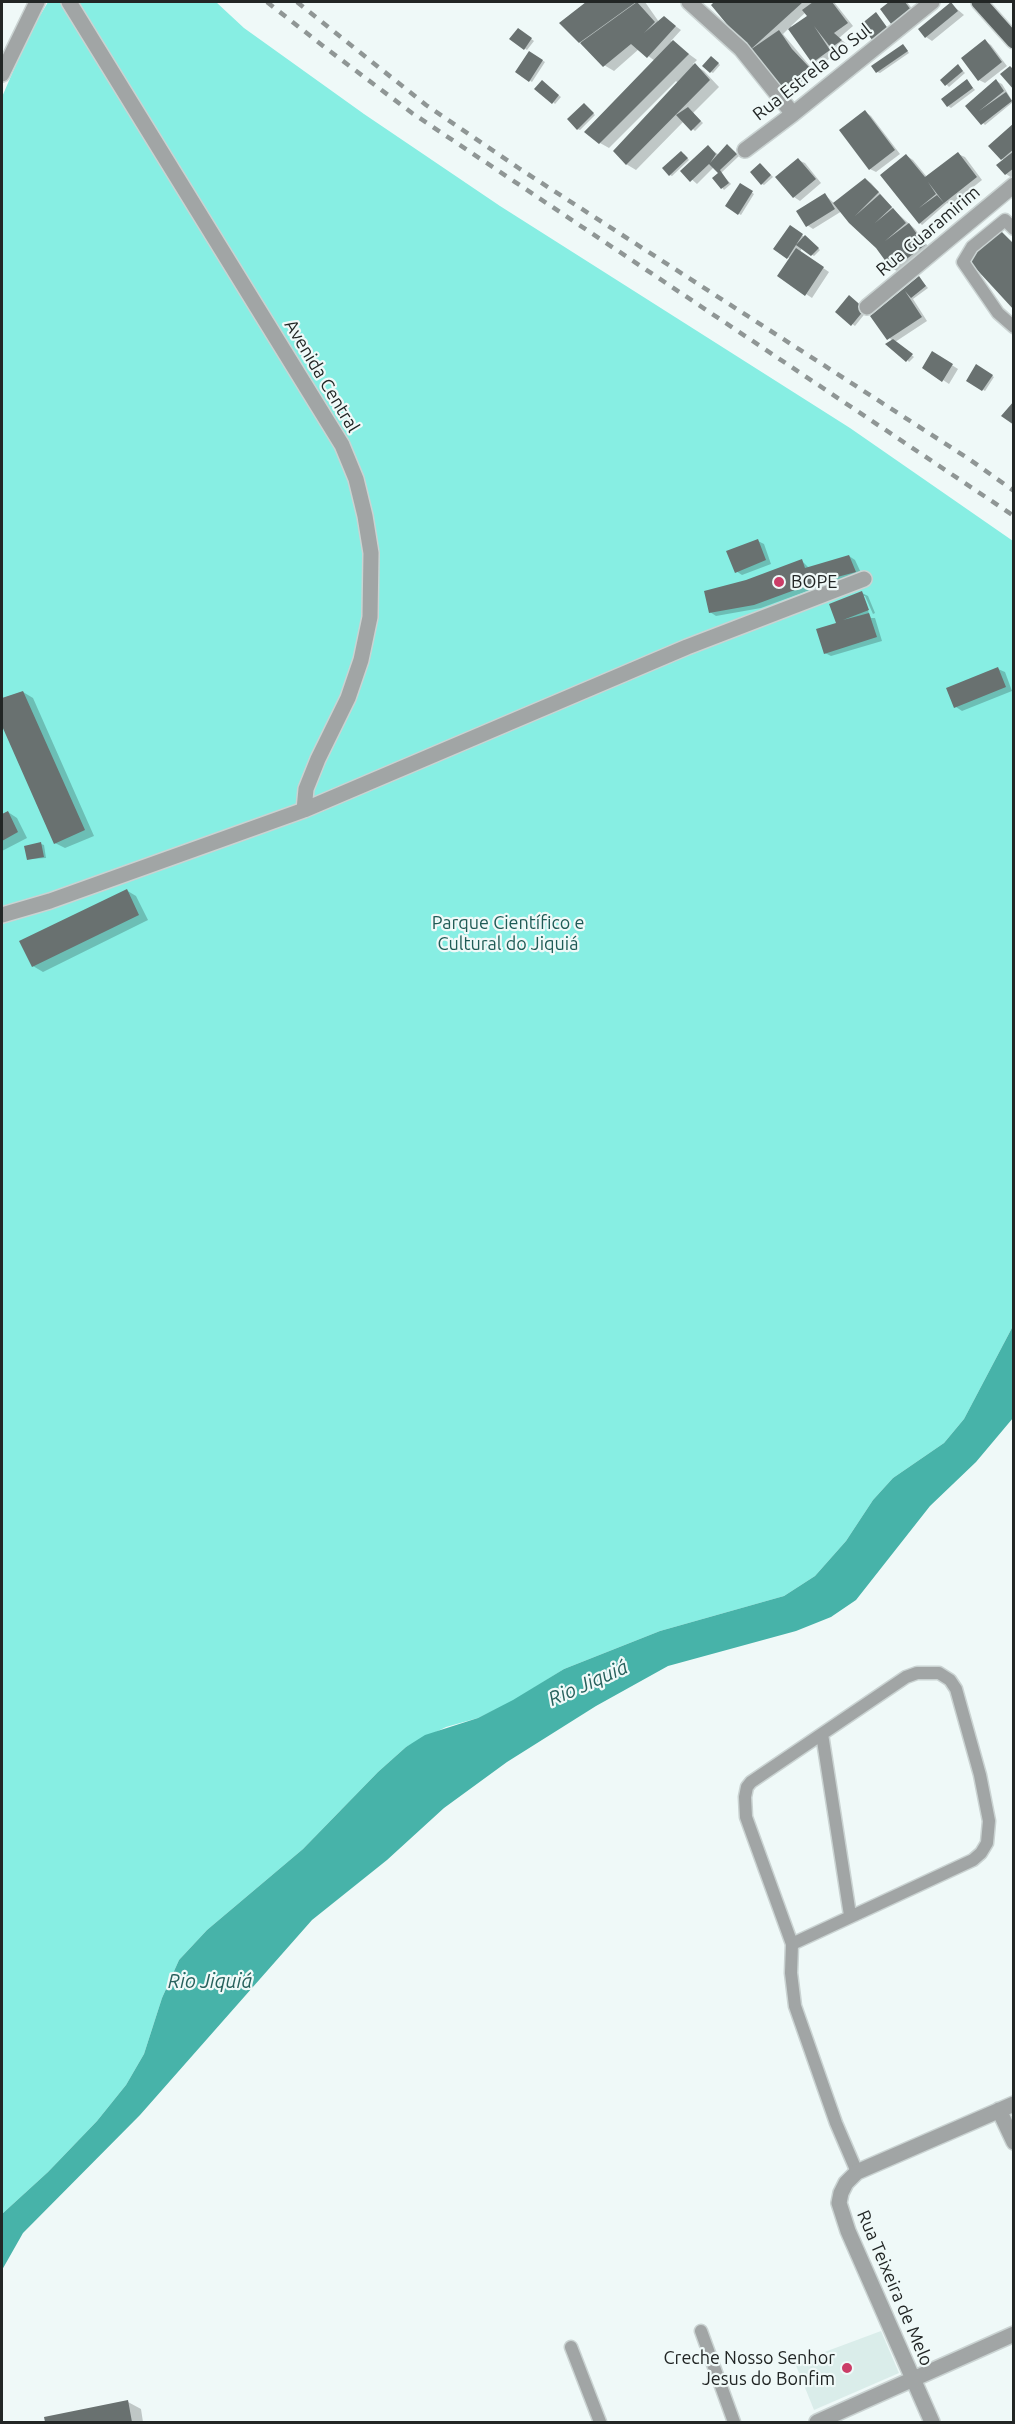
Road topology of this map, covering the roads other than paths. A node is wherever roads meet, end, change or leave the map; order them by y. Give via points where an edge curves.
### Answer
1 (37, 2) edge
2 (69, 2) edge
3 (689, 2) edge
4 (932, 2) edge
5 (980, 2) edge
6 (1014, 41) edge
7 (2, 74) edge
8 (793, 114) junction
9 (745, 150) dead end
10 (1014, 185) edge
11 (1014, 229) edge
12 (867, 307) dead end
13 (1014, 327) edge
14 (864, 579) dead end
15 (304, 810) junction
16 (2, 915) edge
17 (822, 1734) junction
18 (850, 1915) junction
19 (792, 1944) junction
20 (1014, 2104) edge
21 (999, 2110) junction
22 (1014, 2142) edge
23 (857, 2172) junction
24 (701, 2331) dead end
25 (1014, 2334) edge
26 (571, 2347) dead end
27 (913, 2379) junction
28 (600, 2422) edge
29 (734, 2422) edge
30 (817, 2422) edge
31 (932, 2422) edge

1 - 7 street
2 - 15 street, Avenida Central via 342,445 356,479 371,553 370,617 358,669 306,789
3 - 8 street via 741,49
4 - 8 street, Rua Estrela do Sul
5 - 6 main road
8 - 9 street, Rua Estrela do Sul
10 - 12 street, Rua Guaramirim
11 - 13 lane via 1005,220 972,246 963,262 998,313
14 - 15 street via 687,647
15 - 16 street
17 - 18 lane
17 - 18 lane via 906,1677 939,1673 956,1689 989,1821 987,1843 973,1860
17 - 19 lane via 751,1782 744,1797 746,1817
18 - 19 lane
19 - 23 lane via 795,2006
20 - 21 street
21 - 22 street
21 - 23 street
23 - 27 street, Rua Teixeira de Melo via 846,2183 839,2204
24 - 29 lane
25 - 27 street
26 - 28 lane
27 - 30 street
27 - 31 street, Rua Teixeira de Melo

